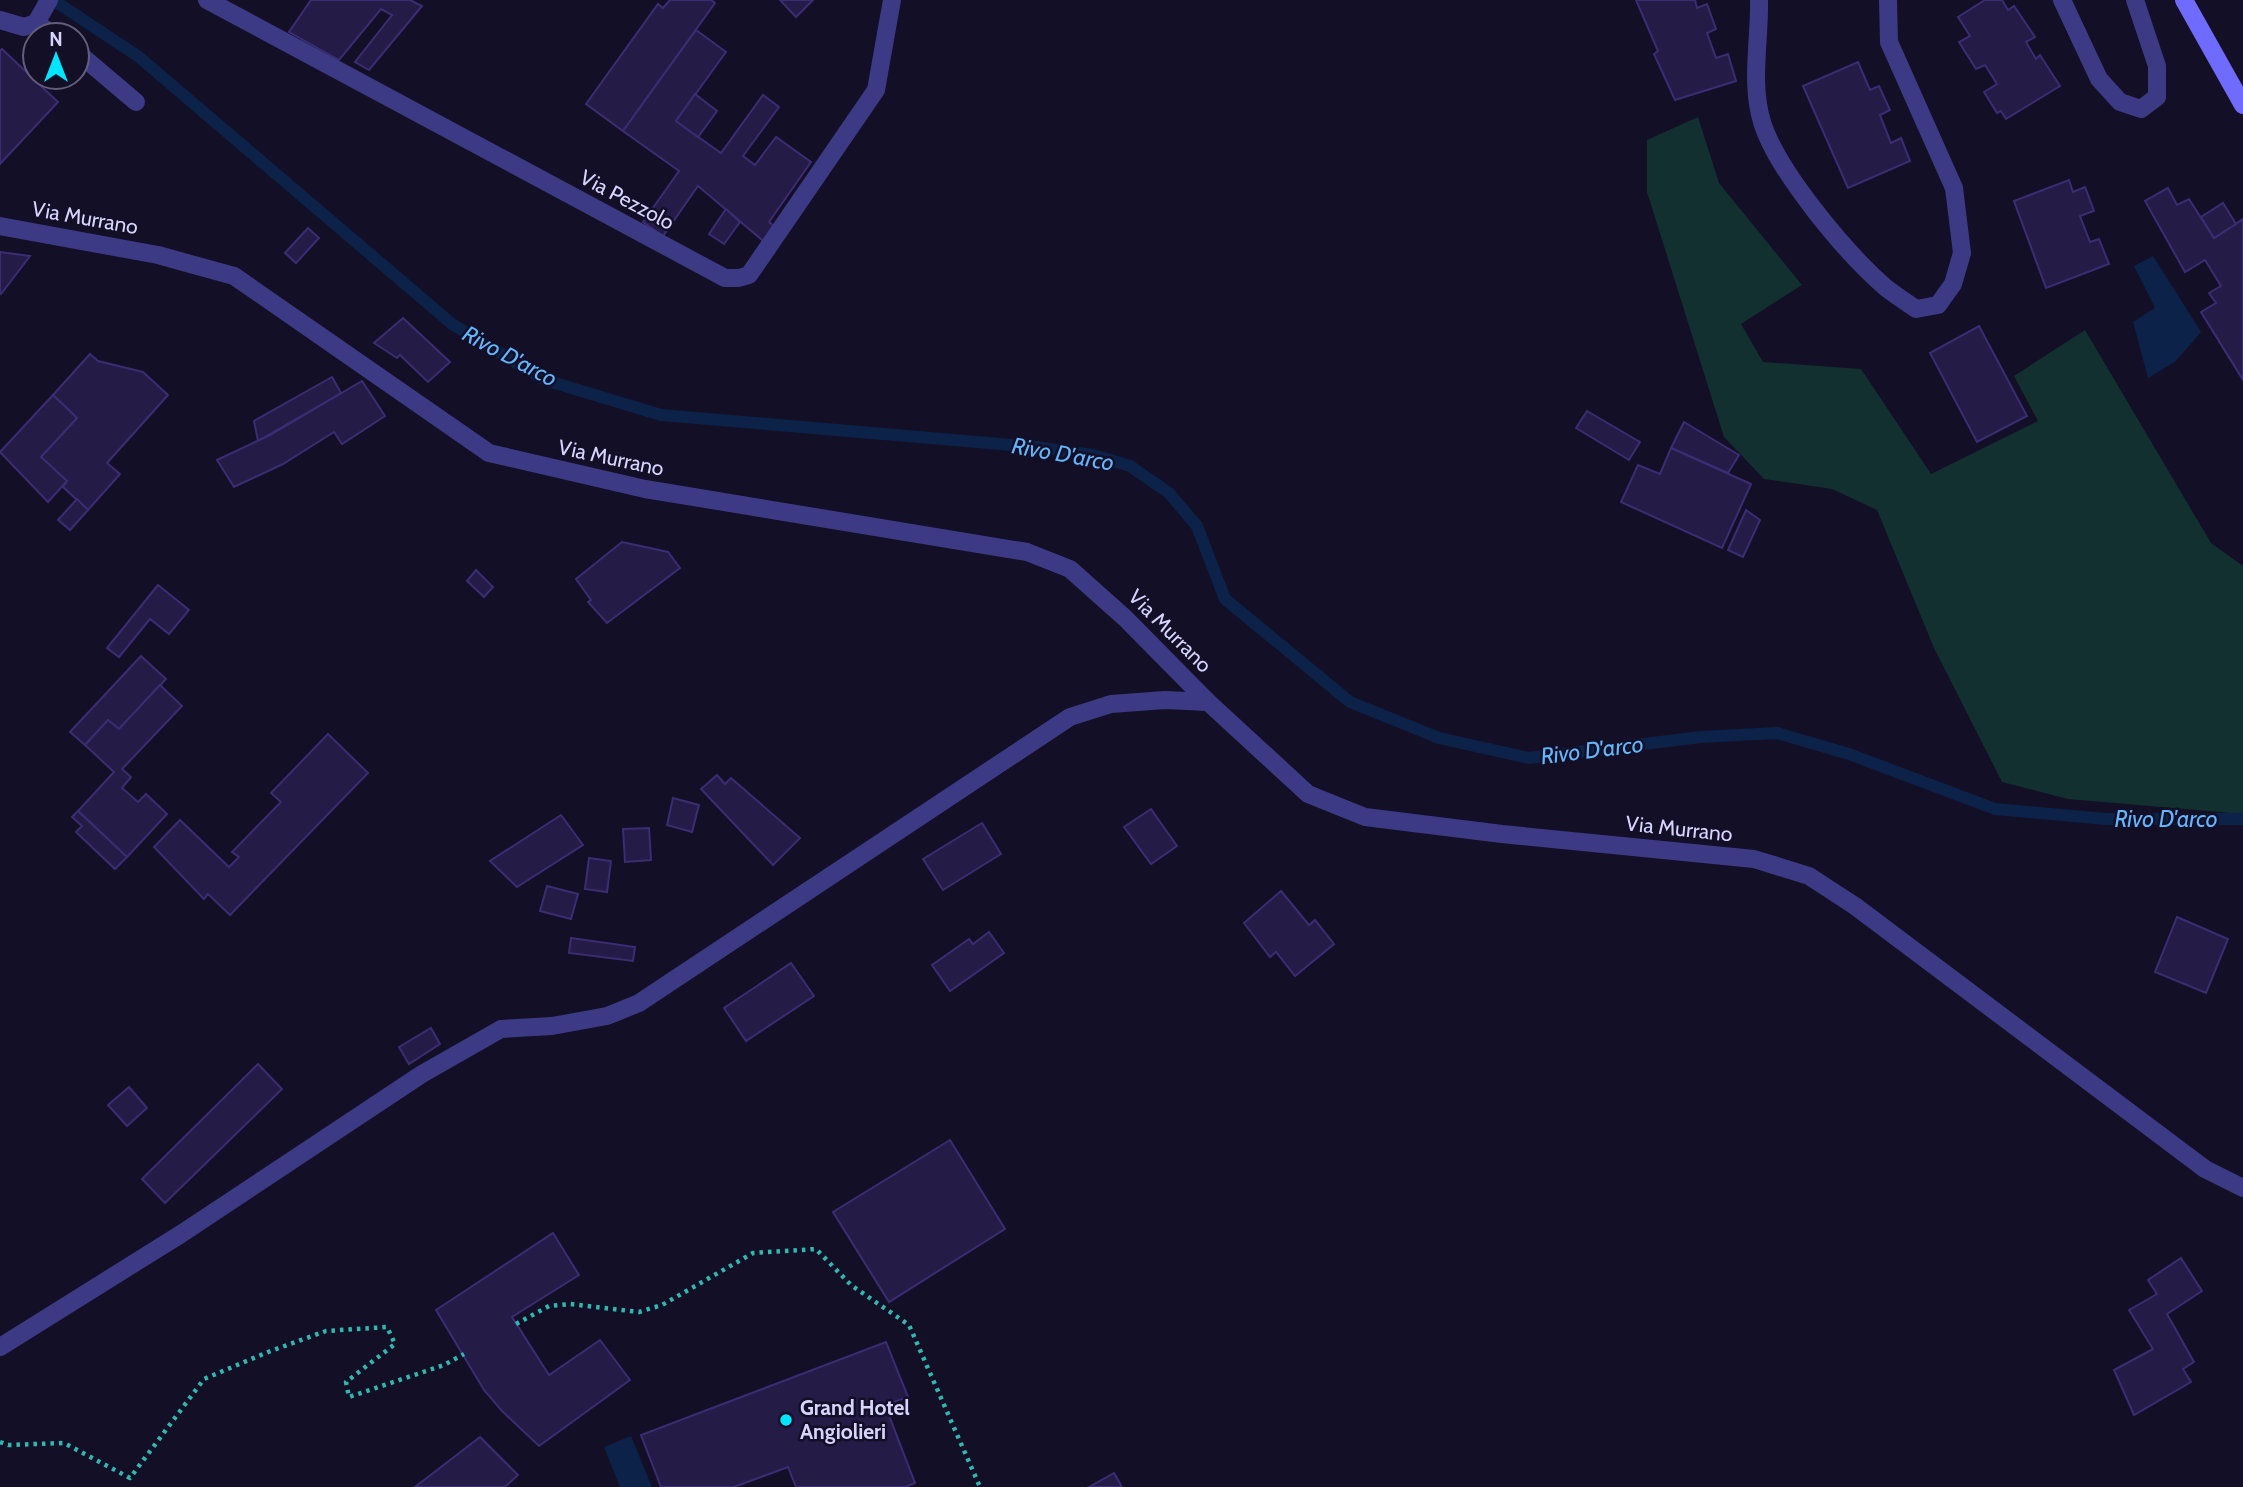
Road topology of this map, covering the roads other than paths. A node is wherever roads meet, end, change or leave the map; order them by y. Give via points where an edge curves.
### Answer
1 (49, 0) edge
2 (207, 0) edge
3 (892, 0) edge
4 (1759, 0) edge
5 (1888, 0) edge
6 (2062, 0) edge
7 (2135, 0) edge
8 (2184, 0) edge
9 (0, 20) edge
10 (37, 21) edge
11 (21, 26) edge
12 (91, 64) edge
13 (136, 103) dead end
14 (2243, 105) edge
15 (0, 226) edge
16 (1208, 702) junction
17 (2243, 1188) edge
18 (0, 1347) edge

1 - 10 street
2 - 3 street, Via Pezzolo via 725,278 739,278 750,275 876,90
4 - 5 street via 1755,83 1762,122 1780,161 1840,239 1885,287 1916,309 1938,305 1953,284 1962,253 1954,188 1889,42
6 - 7 street via 2099,79 2120,103 2141,108 2157,97 2157,66
8 - 14 street
9 - 11 street
12 - 13 street
15 - 16 street, Via Murrano via 158,255 234,276 489,453 645,489 1027,552 1070,569
16 - 17 street, Via Murrano via 1308,794 1365,817 1754,859 1809,876 2205,1169
16 - 18 street via 1111,704 1070,717 639,1003 607,1016 501,1029 422,1074

